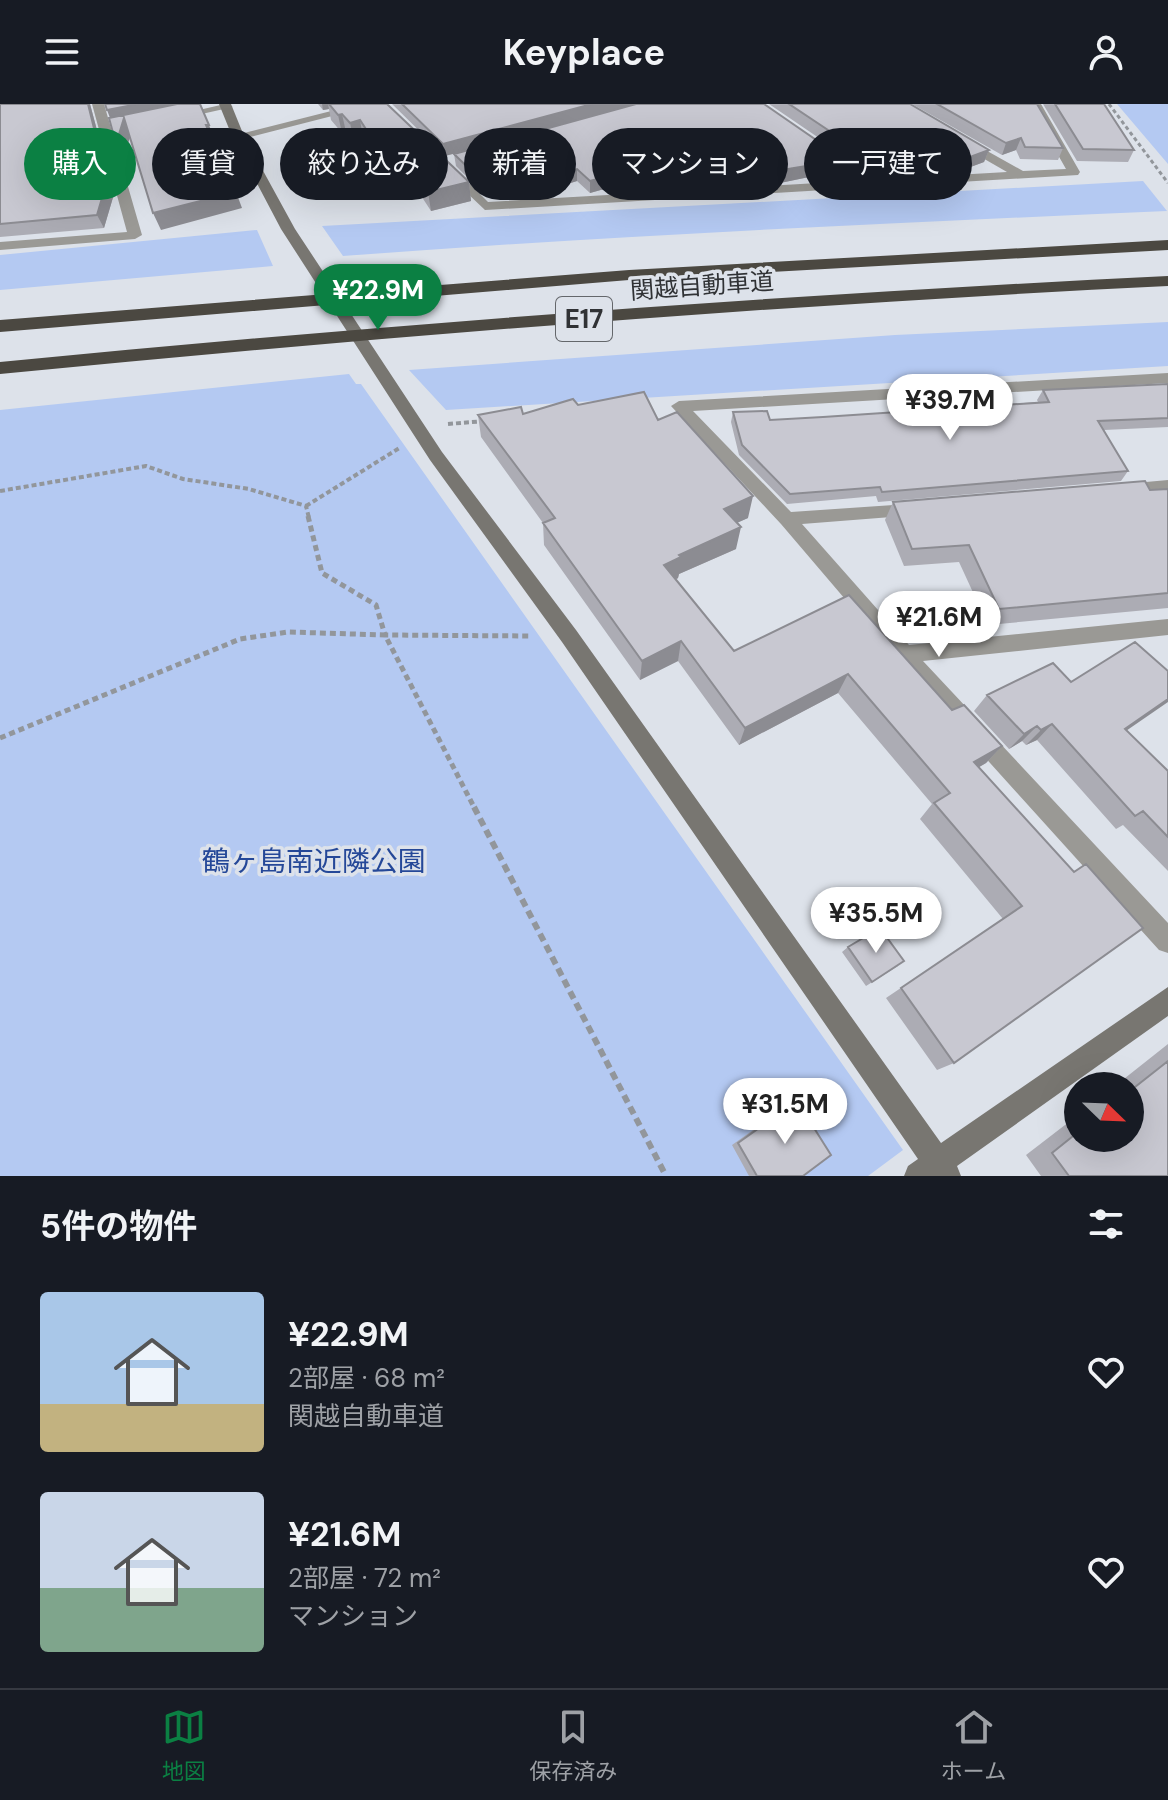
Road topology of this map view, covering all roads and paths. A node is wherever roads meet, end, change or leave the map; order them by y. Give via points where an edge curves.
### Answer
1 (98, 104) edge
2 (373, 104) edge
3 (1035, 104) edge
4 (1109, 104) edge
5 (226, 106) edge
6 (166, 119) edge
7 (120, 127) edge
8 (104, 128) edge
9 (115, 128) edge
10 (235, 128) edge
11 (264, 130) edge
12 (972, 147) edge
13 (456, 159) edge
14 (1022, 176) junction
15 (972, 179) edge
16 (1168, 183) edge
17 (264, 184) edge
18 (804, 188) edge
19 (125, 200) edge
20 (1168, 234) edge
21 (1168, 245) edge
22 (0, 246) edge
23 (1168, 282) edge
24 (228, 305) junction
25 (0, 326) edge
26 (0, 368) edge
27 (1168, 378) edge
28 (497, 420) edge
29 (436, 425) dead end
30 (410, 441) dead end
31 (1168, 486) edge
32 (0, 491) edge
33 (1104, 491) edge
34 (306, 506) junction
35 (930, 507) edge
36 (787, 519) junction
37 (1168, 627) edge
38 (385, 635) junction
39 (569, 636) junction
40 (904, 654) junction
41 (0, 738) edge
42 (1168, 941) edge
43 (1168, 1000) edge
44 (934, 1171) edge
45 (666, 1176) edge

1 - 8 street
2 - 11 street
3 - 14 street via 1074,172
4 - 16 path
5 - 6 street
5 - 10 street
7 - 9 street
12 - 14 street
13 - 18 street via 442,163 485,206
14 - 15 street
17 - 39 street via 436,456
19 - 22 street via 135,235
20 - 24 highway via 633,264
21 - 24 highway, 関越自動車道 / E17 via 629,275
23 - 26 highway, 関越自動車道 / E17 via 568,320
24 - 25 highway, 関越自動車道 / E17
27 - 36 street via 679,406
28 - 29 path
30 - 34 path
31 - 33 street
32 - 34 path via 146,466
34 - 38 path via 322,573 376,605
35 - 36 street
36 - 40 street
37 - 40 street
38 - 39 path
38 - 41 path via 288,632 240,639
38 - 45 path
39 - 44 street
40 - 42 street
43 - 44 street

